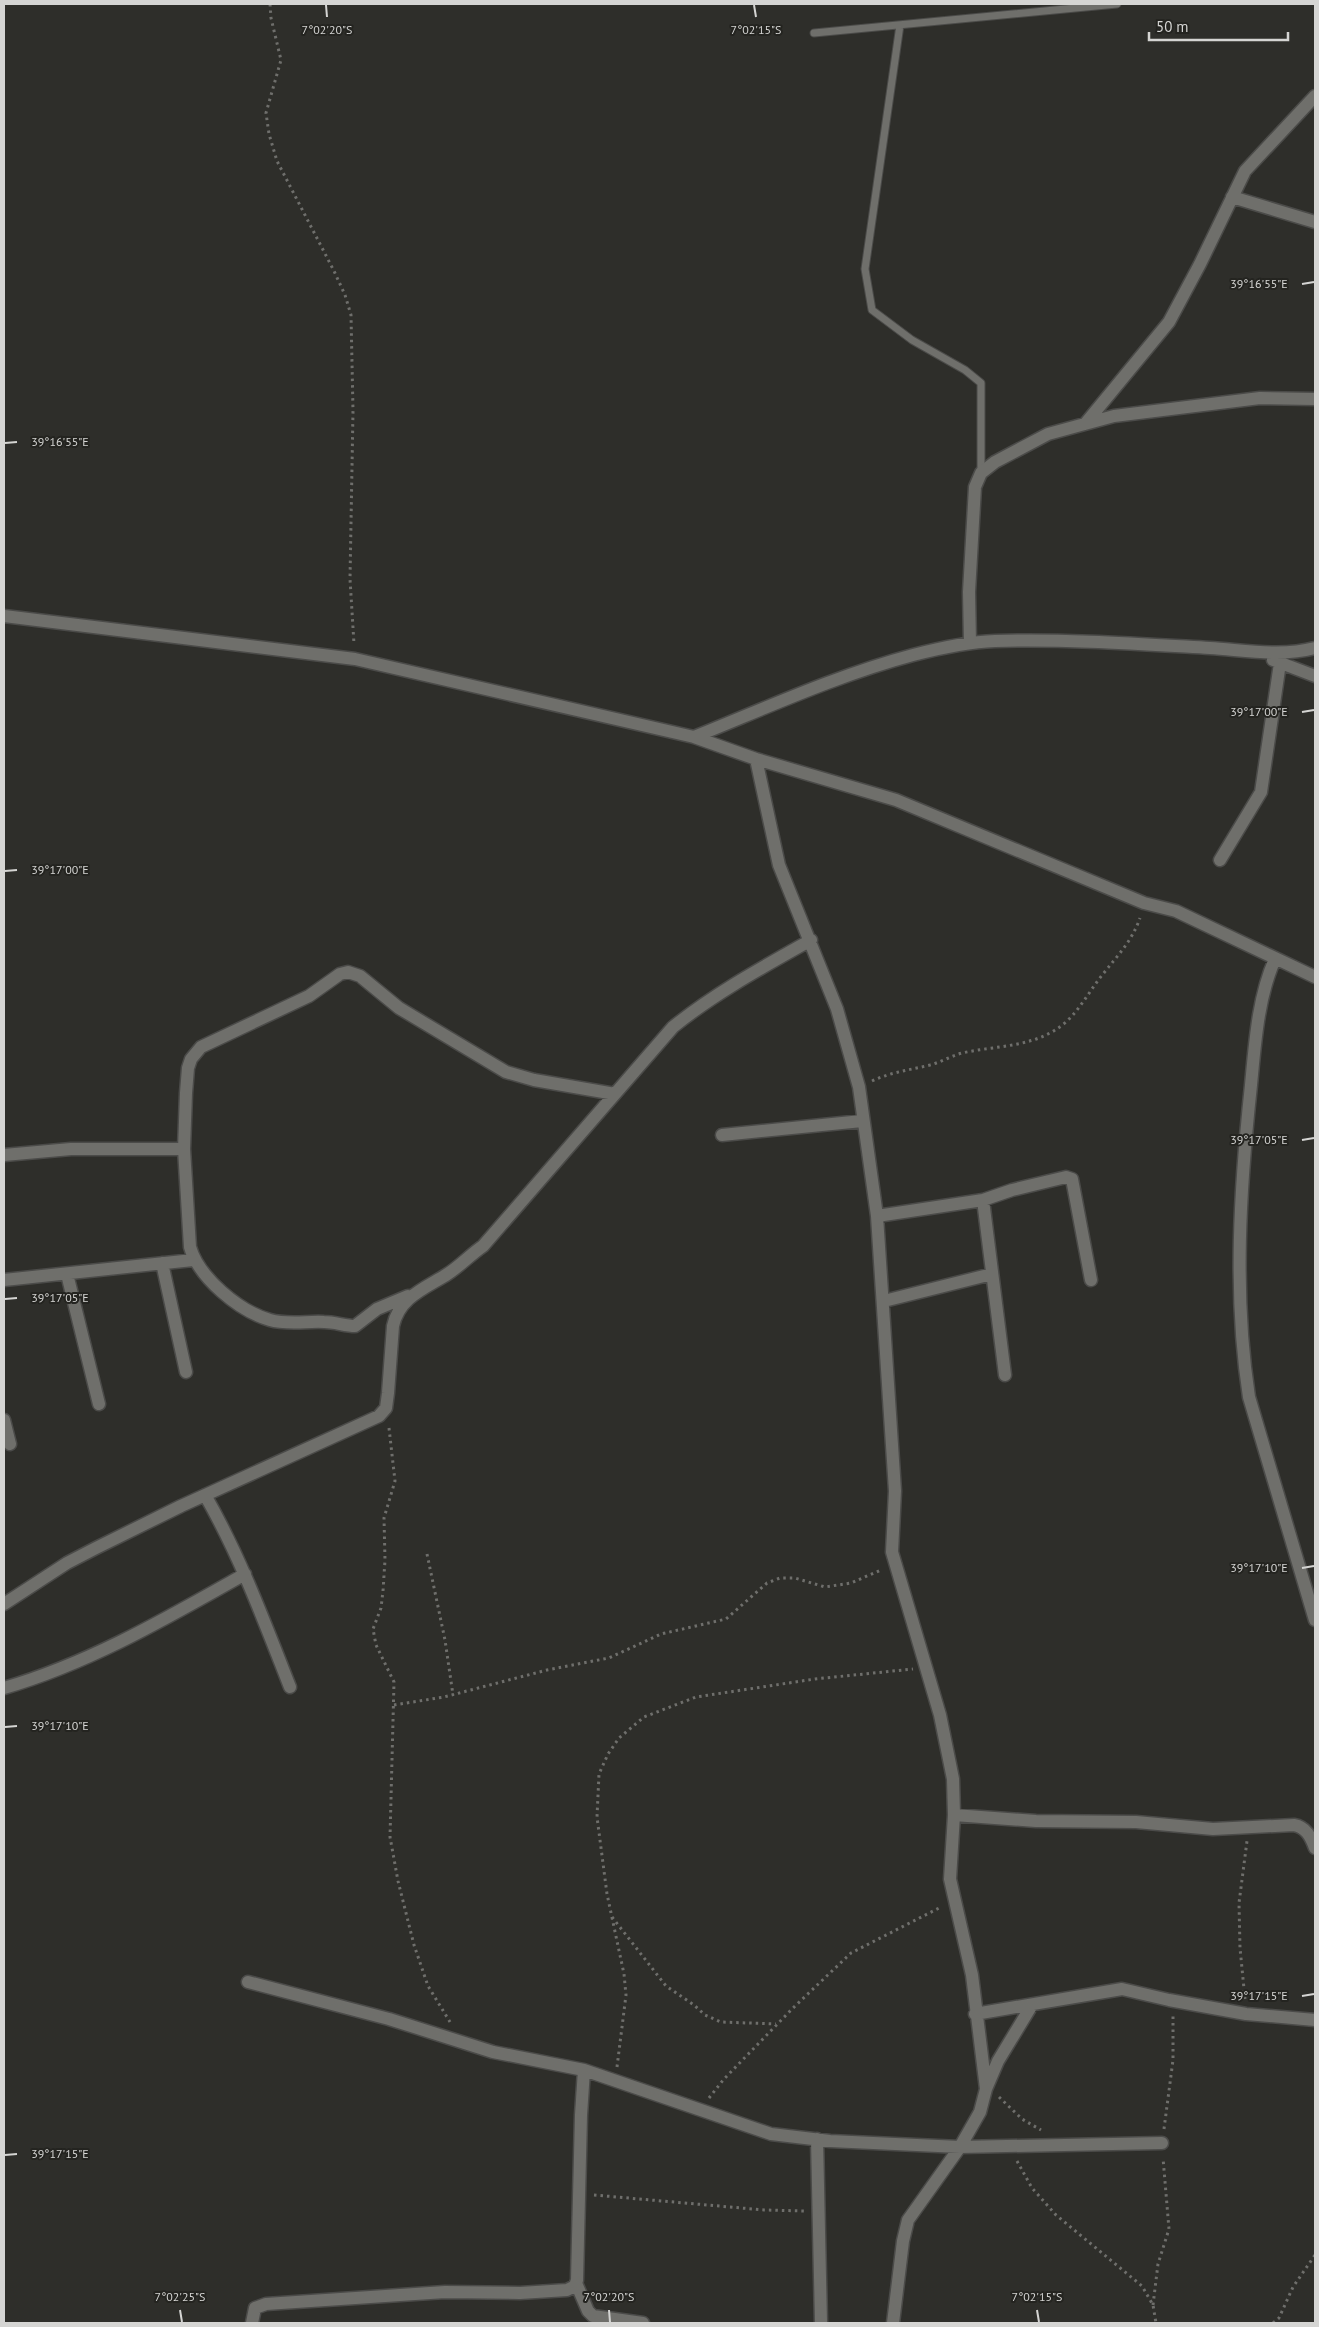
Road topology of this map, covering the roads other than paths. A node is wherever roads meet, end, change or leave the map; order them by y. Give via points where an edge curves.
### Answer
1 (1117, 4) edge
2 (900, 24) junction
3 (814, 33) dead end
4 (1315, 96) edge
5 (1232, 197) junction
6 (1315, 222) edge
7 (1315, 399) edge
8 (1085, 424) junction
9 (981, 473) junction
10 (4, 616) edge
11 (970, 643) junction
12 (1315, 648) edge
13 (1260, 653) junction
14 (1280, 663) junction
15 (1315, 676) edge
16 (694, 737) junction
17 (756, 759) junction
18 (1220, 860) dead end
19 (811, 940) junction
20 (1275, 959) junction
21 (1315, 977) edge
22 (615, 1094) junction
23 (862, 1121) junction
24 (722, 1134) dead end
25 (184, 1149) junction
26 (4, 1155) edge
27 (983, 1200) junction
28 (877, 1216) junction
29 (194, 1260) junction
30 (162, 1264) junction
31 (67, 1274) junction
32 (992, 1274) junction
33 (4, 1280) edge
34 (1091, 1280) dead end
35 (415, 1293) junction
36 (884, 1301) junction
37 (186, 1372) dead end
38 (1005, 1375) dead end
39 (98, 1404) dead end
40 (4, 1420) edge
41 (10, 1444) dead end
42 (205, 1495) junction
43 (245, 1574) junction
44 (4, 1604) edge
45 (1315, 1620) edge
46 (290, 1687) dead end
47 (4, 1688) edge
48 (954, 1815) junction
49 (1315, 1848) edge
50 (248, 1982) dead end
51 (1032, 2005) junction
52 (976, 2014) junction
53 (1315, 2020) edge
54 (584, 2070) junction
55 (987, 2086) junction
56 (816, 2139) junction
57 (1162, 2143) dead end
58 (960, 2147) junction
59 (576, 2283) junction
60 (252, 2323) edge
61 (643, 2323) edge
62 (821, 2323) edge
63 (893, 2323) edge

1 - 2 lane
2 - 3 lane
2 - 9 lane via 865,269 872,310 912,340 981,382
4 - 5 street via 1244,171
5 - 6 street
5 - 8 street via 1169,322
7 - 8 street via 1260,398 1114,416
8 - 9 street via 1048,434
9 - 11 street via 975,486 973,514
10 - 16 street via 355,660
11 - 13 street via 1065,641
11 - 16 street via 890,662 834,681
12 - 13 street
13 - 14 street
14 - 15 street
14 - 18 street via 1261,792
16 - 17 street
17 - 19 street via 779,865
17 - 20 street via 896,800 1144,903 1176,910
19 - 22 street via 691,1013 673,1028
19 - 23 street via 837,1009 859,1087
20 - 21 street
20 - 45 street via 1266,979 1253,1060 1244,1151 1240,1271 1245,1370 1252,1405
22 - 25 street via 506,1072 399,1008 360,976 348,972 309,996 201,1047 195,1053 188,1068
22 - 35 street via 483,1246 448,1274
23 - 24 street
23 - 28 street
25 - 26 street via 71,1149
25 - 29 street via 190,1247
27 - 28 street
27 - 32 street
27 - 34 street via 1057,1179 1072,1179
28 - 36 street
29 - 30 street
29 - 35 street via 202,1274 236,1302 262,1317 279,1322 355,1326 377,1309
30 - 31 street
30 - 37 street
31 - 33 street
31 - 39 street
32 - 36 street
32 - 38 street
35 - 42 street via 395,1314 386,1408 379,1416
36 - 48 street via 895,1492 891,1538 948,1752
40 - 41 street
42 - 43 street
42 - 44 street via 68,1563
43 - 46 street
43 - 47 street via 108,1647 43,1677
48 - 49 street via 1036,1821 1136,1822 1184,1828 1248,1828 1285,1824 1299,1826 1311,1838
48 - 52 street via 950,1879 972,1975
50 - 54 street via 324,2001 493,2052
51 - 52 street
51 - 53 street via 1122,1989 1246,2014
51 - 55 street via 998,2061
52 - 55 street
54 - 56 street via 771,2134
54 - 59 street
55 - 58 street via 980,2112
56 - 58 street
56 - 62 street
57 - 58 street
58 - 63 street via 908,2220
59 - 60 street via 567,2290 445,2292 266,2304 255,2308
59 - 61 street via 593,2316

